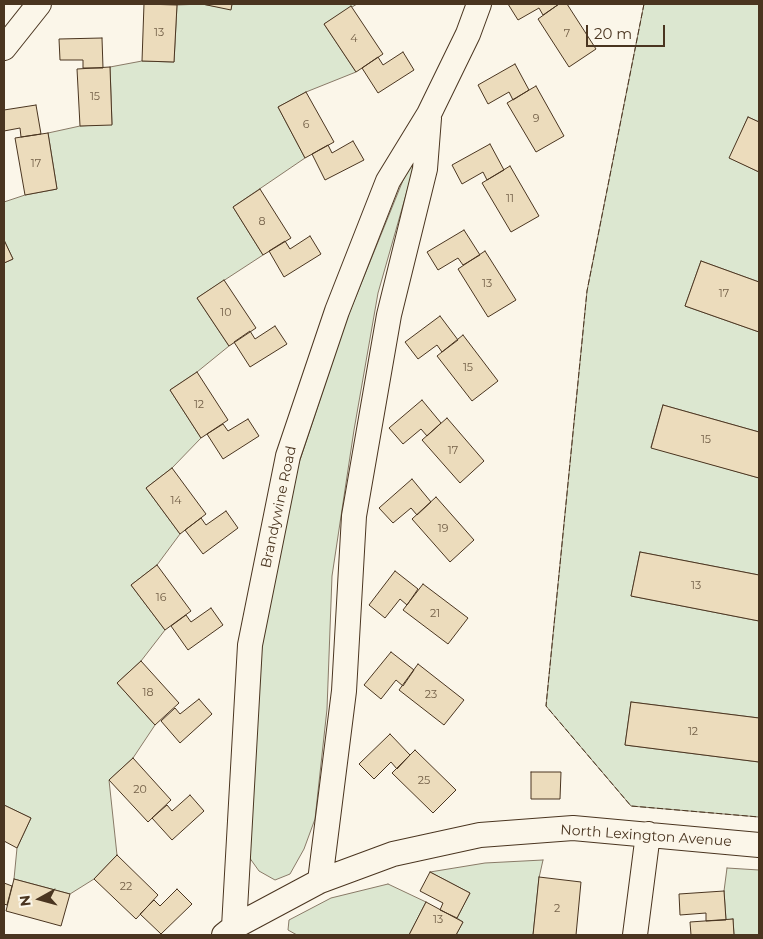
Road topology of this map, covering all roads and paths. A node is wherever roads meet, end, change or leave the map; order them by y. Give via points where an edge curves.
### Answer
1 (39, 4) edge
2 (478, 4) edge
3 (4, 48) edge
4 (429, 114) junction
5 (648, 834) junction
6 (759, 845) edge
7 (320, 881) junction
8 (229, 931) edge
9 (635, 935) edge

1 - 3 street
2 - 4 street, Brandywine Road via 468,34
4 - 7 street, Brandywine Road via 425,169 389,315 354,516 344,691
4 - 8 street, Brandywine Road via 388,181 336,312 288,456 250,645
5 - 6 street, North Lexington Avenue
5 - 7 street, North Lexington Avenue via 573,828 480,835 393,854
5 - 9 street
7 - 8 street, North Lexington Avenue

